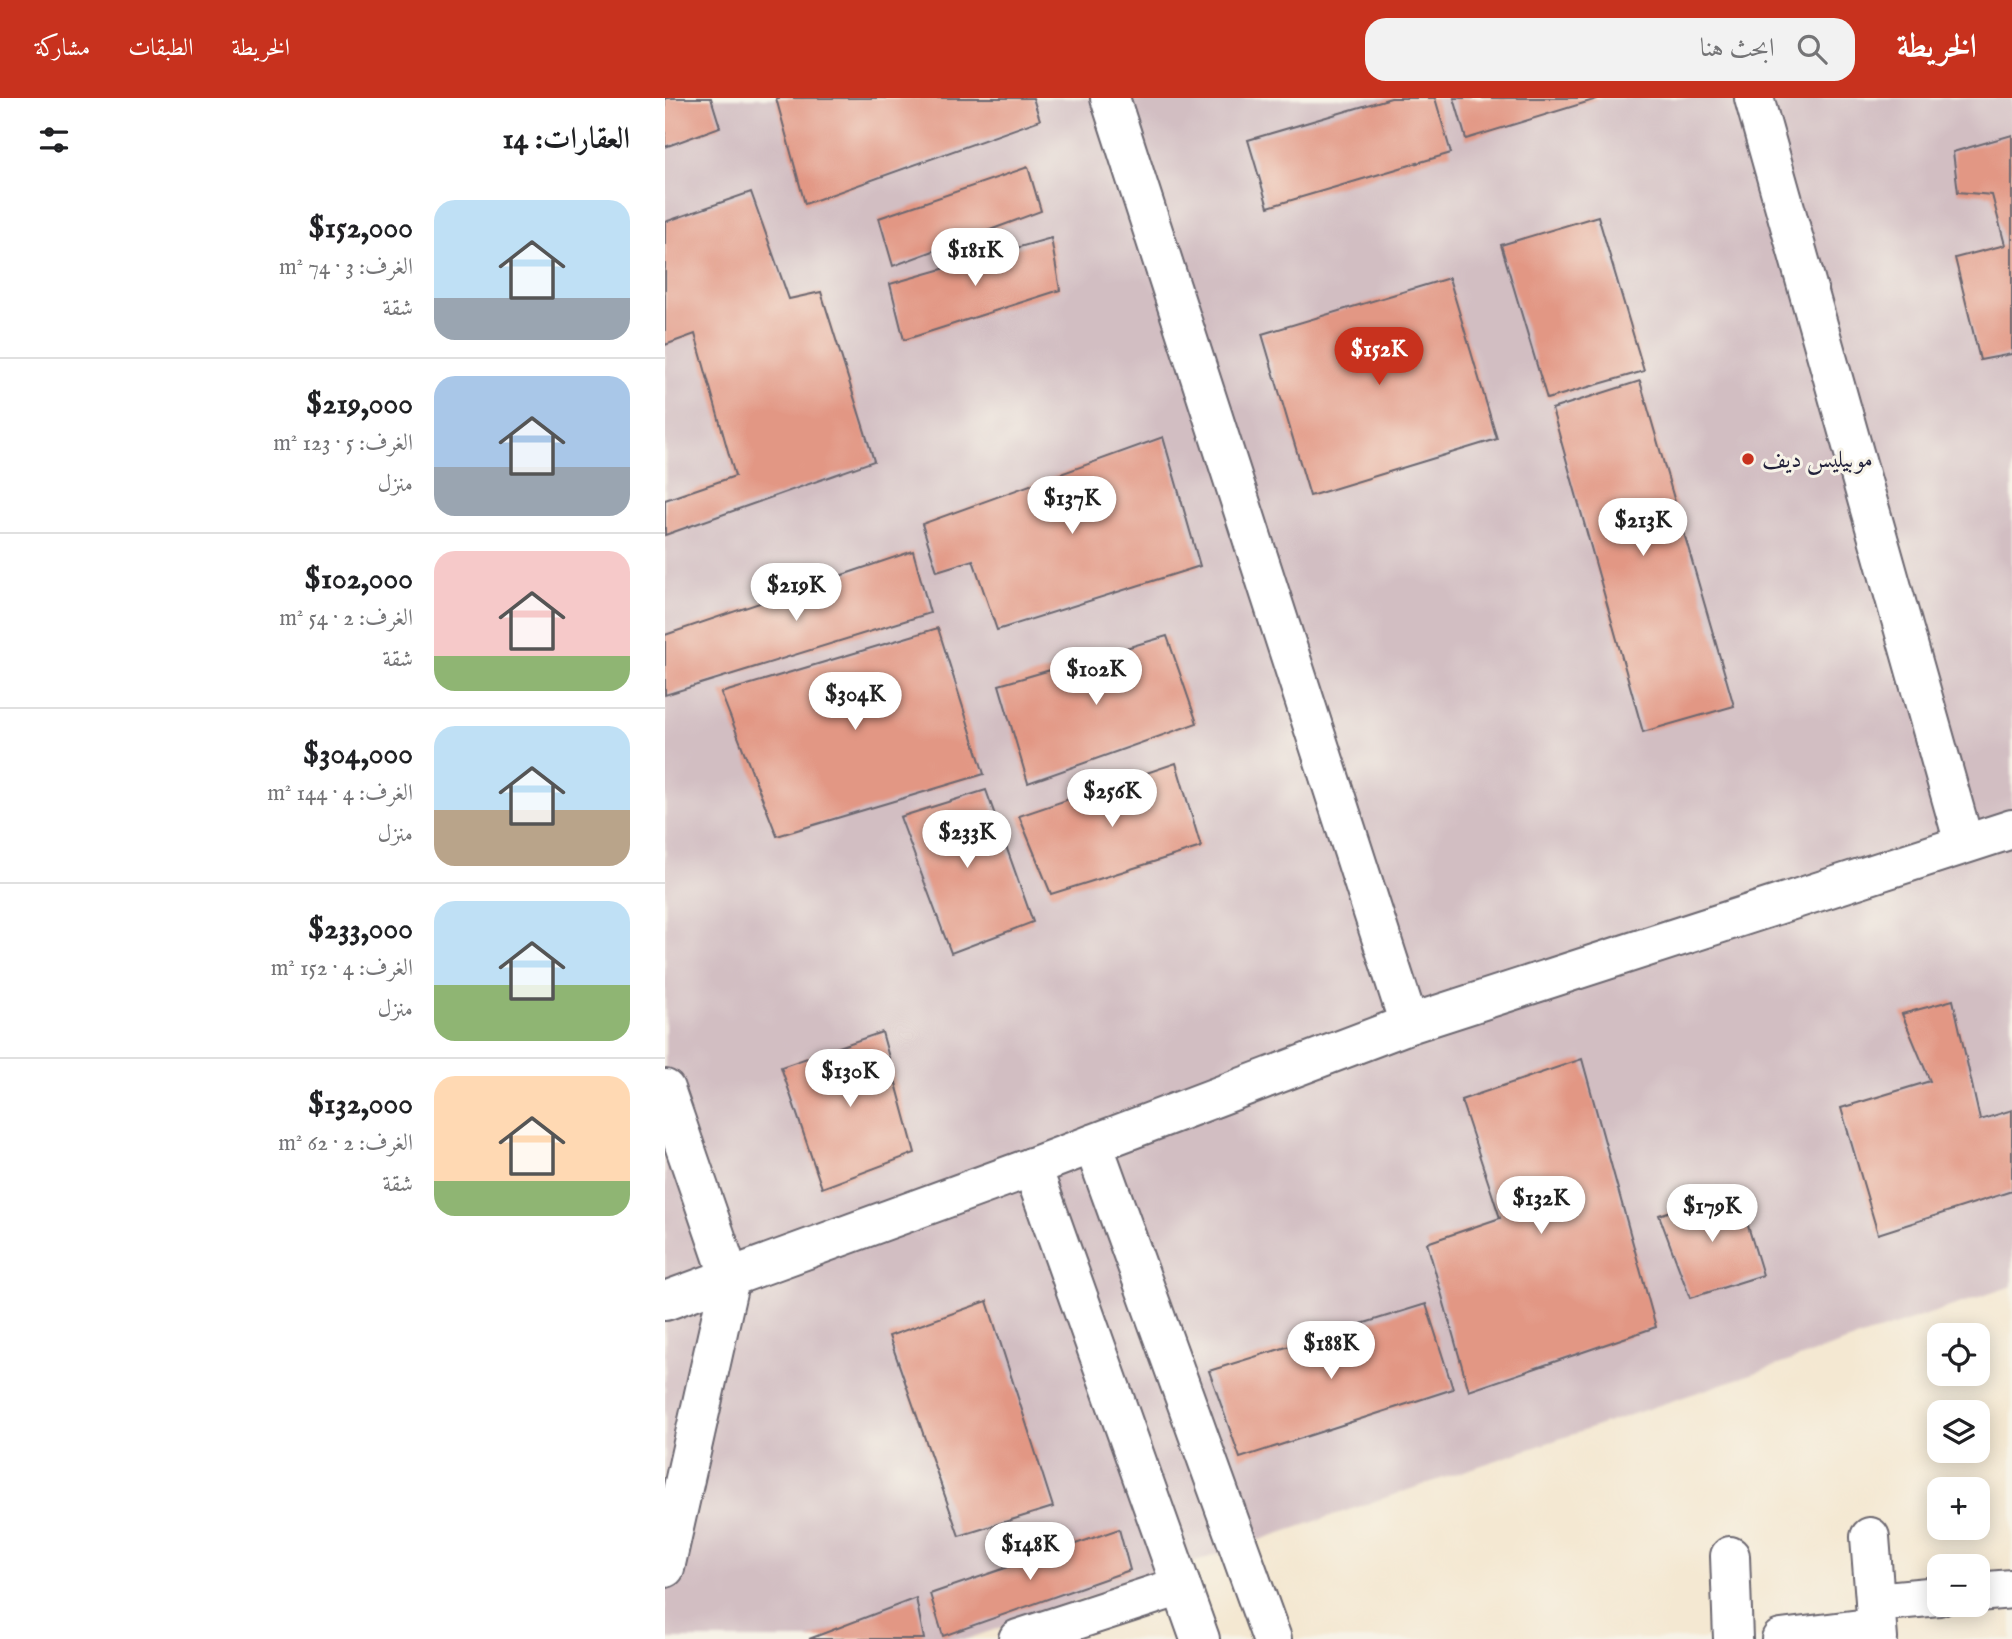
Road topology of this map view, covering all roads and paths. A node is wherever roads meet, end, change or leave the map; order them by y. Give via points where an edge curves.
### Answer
1 (1109, 98) edge
2 (1753, 98) edge
3 (2012, 829) edge
4 (1964, 843) junction
5 (1409, 1024) junction
6 (665, 1089) edge
7 (673, 1137) edge
8 (1093, 1144) junction
9 (1032, 1167) junction
10 (730, 1278) junction
11 (665, 1301) edge
12 (1870, 1537) dead end
13 (1730, 1556) dead end
14 (665, 1568) edge
15 (1181, 1586) junction
16 (2012, 1589) edge
17 (1990, 1591) edge
18 (1927, 1601) edge
19 (1876, 1622) edge
20 (1018, 1639) edge
21 (1200, 1639) edge
22 (1272, 1639) edge
23 (1733, 1639) edge
24 (1781, 1639) edge

1 - 5 street
2 - 4 street
3 - 4 street
4 - 5 street
5 - 8 street
6 - 7 street
7 - 10 street
8 - 9 street
8 - 22 street
9 - 10 street
9 - 15 street
10 - 11 street
10 - 14 street
12 - 19 street
13 - 23 street
15 - 20 street
15 - 21 street
16 - 17 street
18 - 19 street
19 - 24 street

